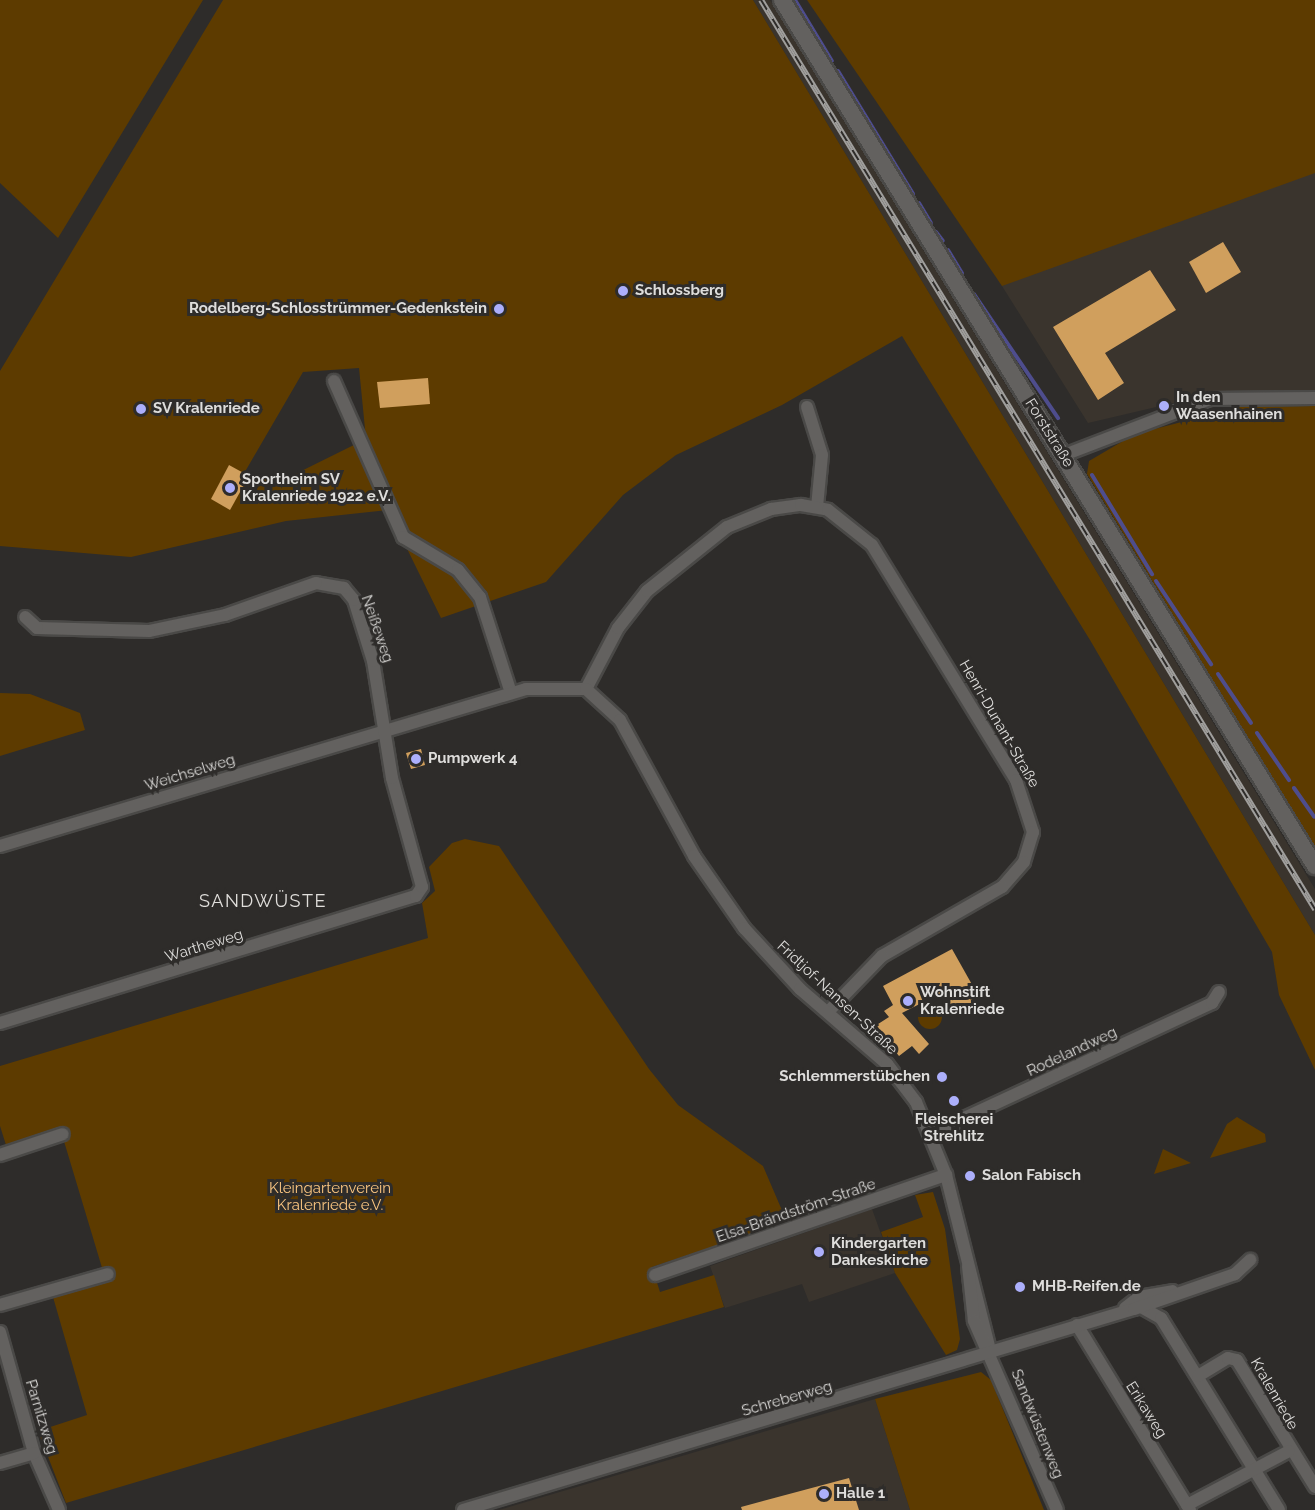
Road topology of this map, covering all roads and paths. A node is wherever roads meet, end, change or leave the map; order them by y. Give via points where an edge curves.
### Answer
1 (782, 0) edge
2 (334, 381) dead end
3 (1315, 398) edge
4 (807, 407) dead end
5 (1064, 455) junction
6 (817, 507) junction
7 (25, 617) dead end
8 (586, 689) junction
9 (511, 693) junction
10 (388, 729) junction
11 (0, 846) edge
12 (1315, 866) edge
13 (416, 897) joint
14 (1219, 992) dead end
15 (828, 1012) junction
16 (0, 1023) edge
17 (932, 1133) junction
18 (63, 1134) dead end
19 (0, 1155) edge
20 (946, 1175) junction
21 (1250, 1260) dead end
22 (108, 1274) dead end
23 (655, 1275) dead end
24 (1182, 1291) junction
25 (0, 1305) edge
26 (1140, 1307) junction
27 (1119, 1313) junction
28 (1077, 1325) junction
29 (0, 1332) edge
30 (990, 1350) junction
31 (1198, 1376) junction
32 (1289, 1451) junction
33 (34, 1453) junction
34 (0, 1463) edge
35 (1254, 1469) junction
36 (1315, 1486) edge
37 (1189, 1508) edge
38 (58, 1510) edge
39 (463, 1510) edge
40 (1057, 1510) edge
41 (1279, 1510) edge

1 - 5 main road, Forststraße
2 - 9 street via 403,537 458,570 476,590
3 - 5 street via 1210,399
4 - 6 street via 822,455
5 - 12 main road, Forststraße
6 - 8 street, Henri-Dunant-Straße via 785,506 758,513 683,557 628,614
6 - 15 street, Henri-Dunant-Straße via 851,524 872,545 1016,780 1033,832 1029,852 1011,879 882,956
7 - 10 street, Neißeweg via 37,628 149,631 225,615 316,583 337,583 357,608
8 - 9 street via 553,685
8 - 15 street, Fridtjof-Nansen-Straße via 620,720 723,901 786,975
9 - 10 street
10 - 11 street, Weichselweg
10 - 13 street, Neißeweg via 392,778 422,881
13 - 16 street, Wartheweg
14 - 17 street, Rodelandweg via 1212,1003
15 - 17 street, Fridtjof-Nansen-Straße via 897,1075
17 - 20 street, Fridtjof-Nansen-Straße
18 - 19 street
20 - 23 street, Elsa-Brändström-Straße
20 - 30 street, Fridtjof-Nansen-Straße
21 - 24 street, Schreberweg via 1235,1274
22 - 25 street
24 - 26 street, Schreberweg
24 - 27 street, Schreberweg via 1139,1297
26 - 27 street, Schreberweg
26 - 31 street via 1161,1318
27 - 28 street, Schreberweg
28 - 30 street, Schreberweg
28 - 37 street, Erikaweg
29 - 33 street, Parnitzweg
30 - 39 street, Schreberweg via 960,1364
30 - 40 street, Sandwüstenweg
31 - 32 street, Kralenriede via 1228,1358 1237,1360
31 - 35 street
32 - 35 street, Kralenriede
32 - 36 street, Kralenriede
33 - 34 street
33 - 38 street, Parnitzweg
35 - 37 street, Kralenriede
35 - 41 street

